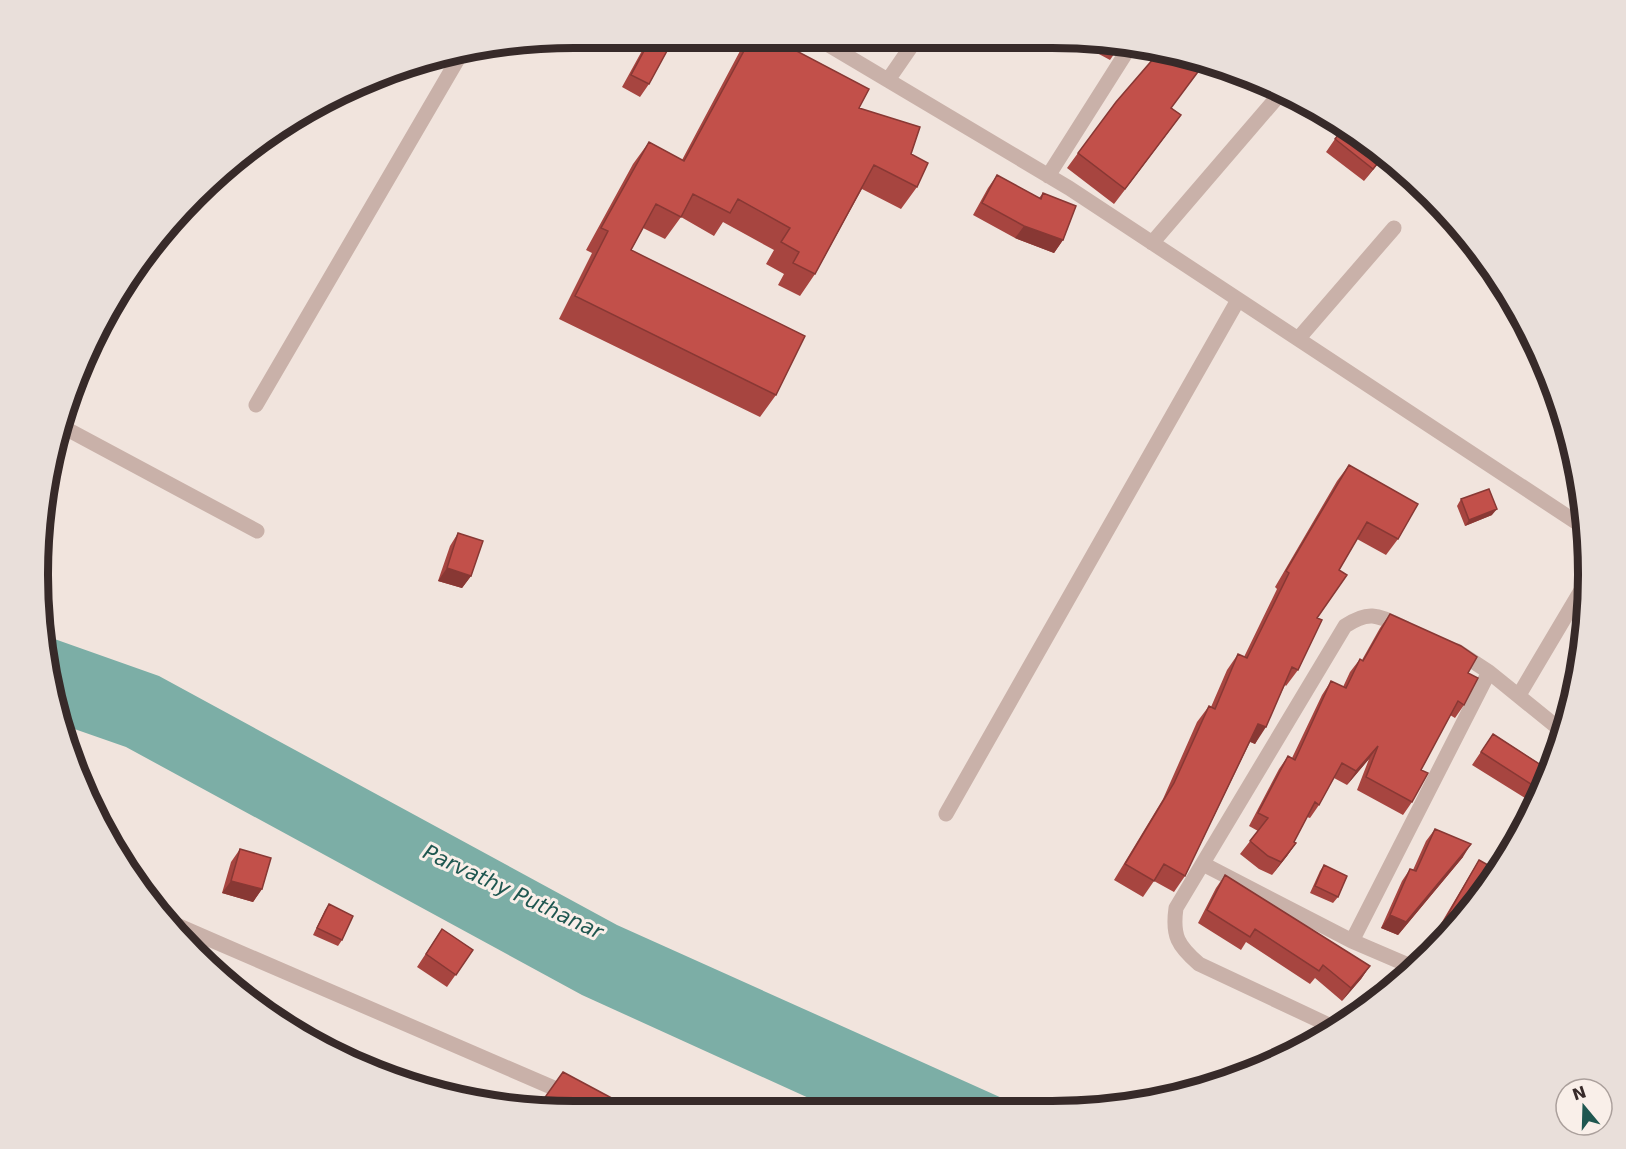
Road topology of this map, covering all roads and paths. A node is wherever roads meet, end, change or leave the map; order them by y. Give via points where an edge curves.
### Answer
1 (834, 48) edge
2 (910, 48) edge
3 (1125, 54) edge
4 (456, 62) edge
5 (888, 80) junction
6 (1276, 98) edge
7 (1048, 176) junction
8 (1394, 228) dead end
9 (1152, 243) junction
10 (1238, 300) junction
11 (1298, 339) junction
12 (256, 405) dead end
13 (68, 430) edge
14 (1574, 518) edge
15 (257, 531) dead end
16 (1577, 597) edge
17 (1416, 633) edge
18 (1446, 646) edge
19 (1489, 672) junction
20 (1520, 695) junction
21 (1556, 726) edge
22 (946, 814) dead end
23 (1203, 864) junction
24 (185, 929) edge
25 (1352, 941) junction
26 (1406, 964) edge
27 (1325, 1023) edge
28 (584, 1101) edge

1 - 5 street
2 - 5 street
3 - 7 street
4 - 12 street
5 - 7 street
6 - 9 street
7 - 9 street
8 - 11 street
9 - 10 street
10 - 11 street
10 - 22 street
11 - 14 street
13 - 15 street
16 - 20 street
17 - 23 street via 1376,615 1359,616 1345,626
18 - 19 street
19 - 20 street
19 - 25 street
20 - 21 street
23 - 25 street
23 - 27 street via 1176,908 1173,928 1182,950 1198,964
24 - 28 street
25 - 26 street

